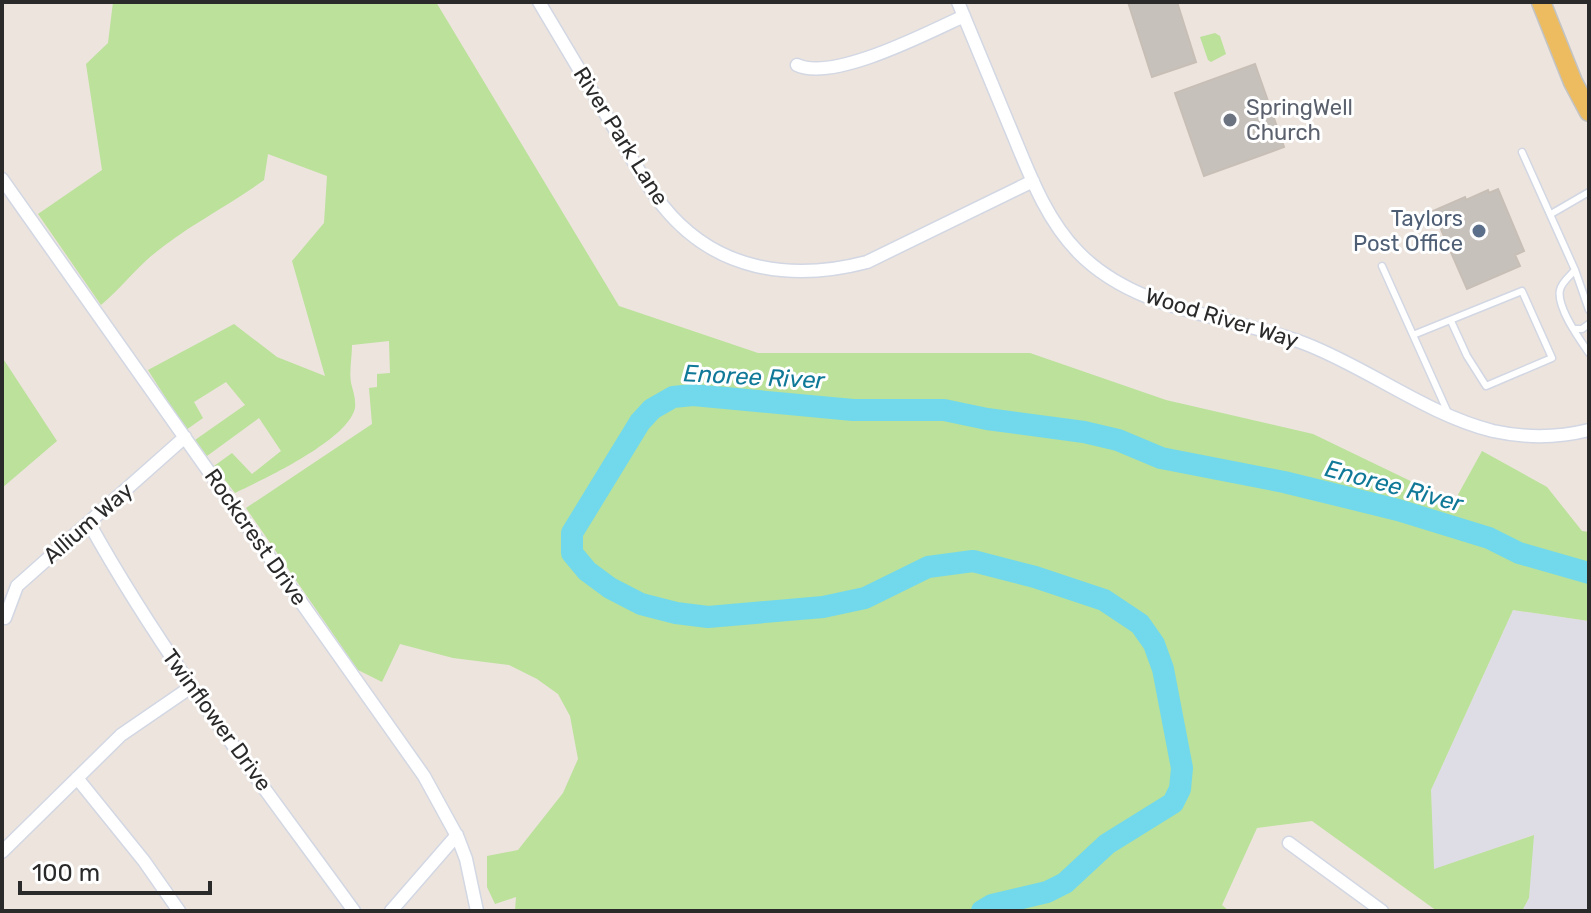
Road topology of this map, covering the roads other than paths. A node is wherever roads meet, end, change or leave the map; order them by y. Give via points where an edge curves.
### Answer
1 (539, 2) edge
2 (958, 2) edge
3 (1541, 2) edge
4 (964, 16) junction
5 (797, 65) dead end
6 (1589, 112) edge
7 (1522, 152) dead end
8 (2, 179) edge
9 (1033, 181) junction
10 (1589, 192) edge
11 (1551, 214) junction
12 (1382, 266) dead end
13 (1575, 270) junction
14 (1589, 310) edge
15 (1451, 321) junction
16 (1589, 324) edge
17 (1574, 329) junction
18 (1413, 335) junction
19 (1589, 353) edge
20 (1449, 415) junction
21 (1589, 430) edge
22 (185, 437) junction
23 (89, 523) junction
24 (5, 618) dead end
25 (191, 687) junction
26 (77, 778) junction
27 (457, 835) junction
28 (1289, 843) dead end
29 (2, 852) edge
30 (179, 911) edge
31 (354, 911) edge
32 (391, 911) edge
33 (477, 911) edge
34 (1382, 911) edge

1 - 9 street, River Park Lane via 663,207 700,241 745,263 795,273 867,262
2 - 4 street, Wood River Way
3 - 6 main road
4 - 5 street via 844,66 812,70
4 - 9 street, Wood River Way
7 - 11 lane
8 - 22 street, Rockcrest Drive
9 - 20 street, Wood River Way via 1068,240 1119,284 1165,303 1307,344
10 - 11 lane
11 - 13 lane
12 - 18 lane
13 - 14 lane
13 - 17 lane via 1559,294
15 - 15 lane via 1522,291 1552,358 1486,386
15 - 18 lane
16 - 17 lane
17 - 19 lane
18 - 20 lane
20 - 21 street, Wood River Way via 1512,435 1560,436
22 - 23 street, Allium Way
22 - 27 street, Rockcrest Drive via 424,776
23 - 24 street, Allium Way via 17,586
23 - 25 street, Twinflower Drive
25 - 26 street via 121,735
25 - 31 street, Twinflower Drive
26 - 29 street
26 - 30 street
27 - 32 street
27 - 33 street, Rockcrest Drive
28 - 34 street

